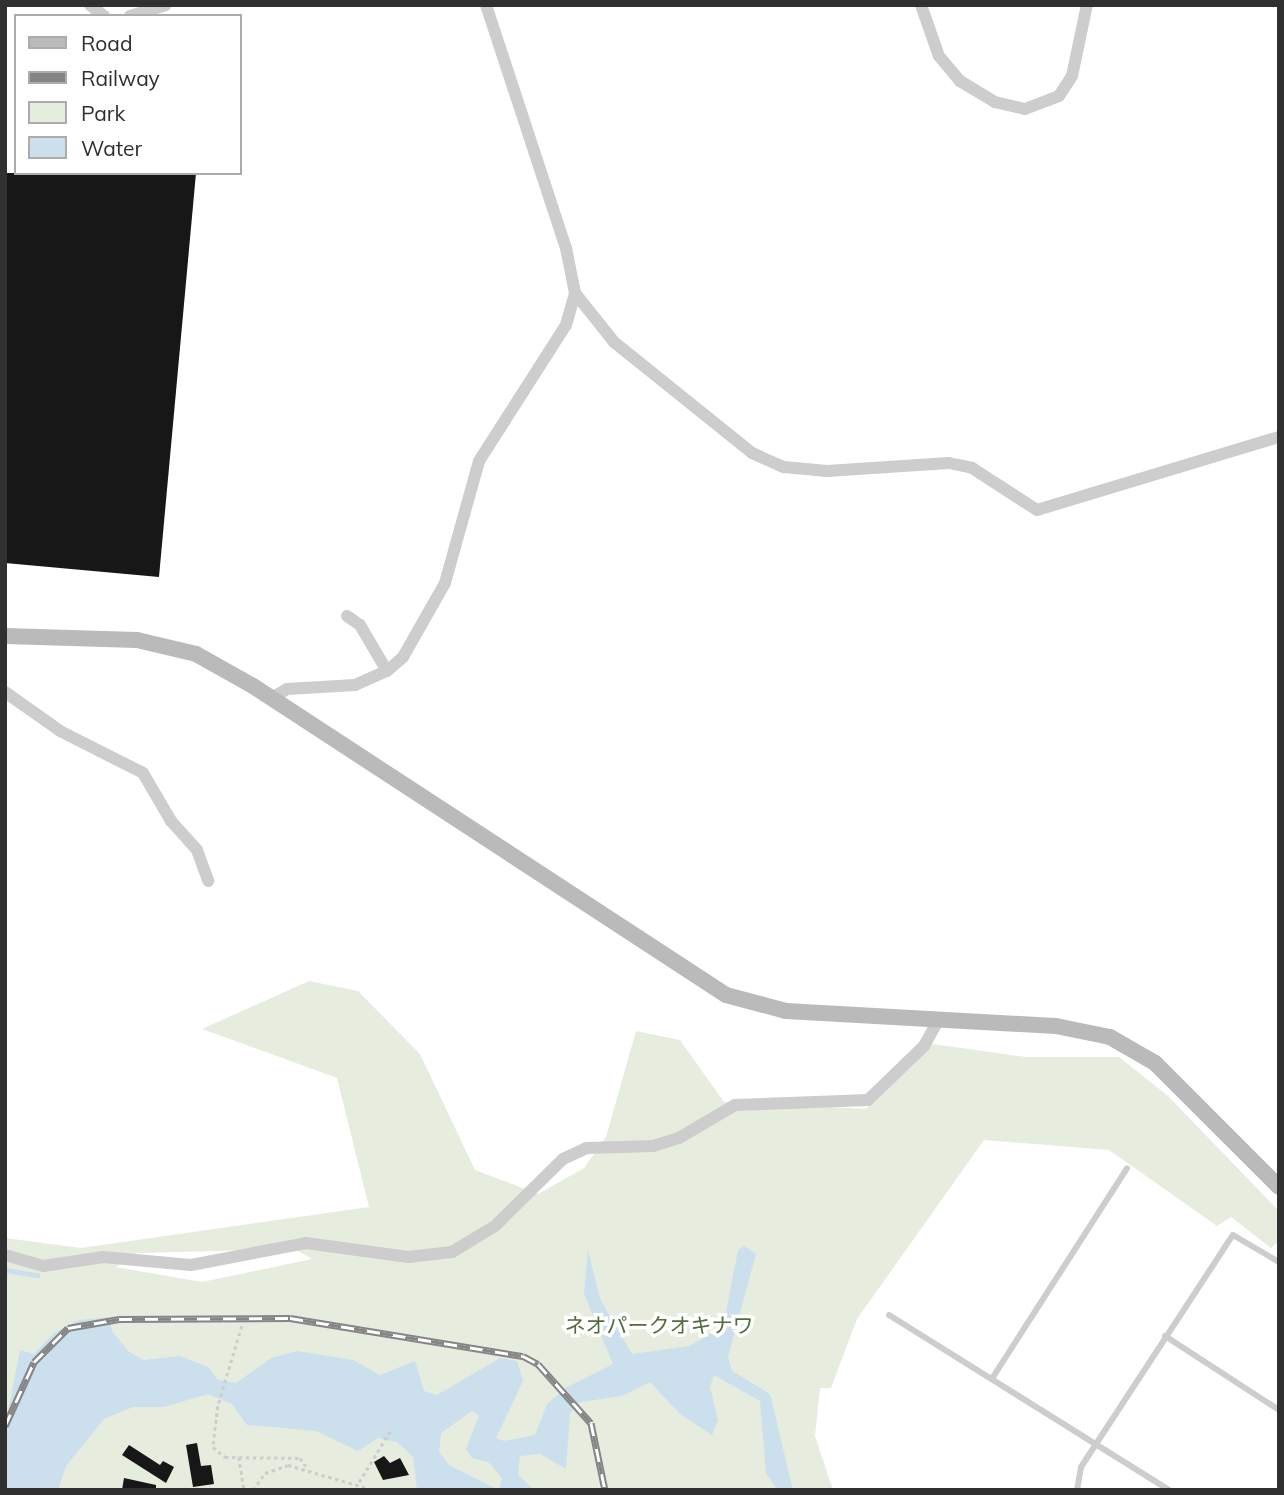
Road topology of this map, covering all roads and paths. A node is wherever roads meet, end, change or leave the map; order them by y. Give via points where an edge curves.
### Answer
1 (165, 5) edge
2 (486, 5) edge
3 (921, 5) edge
4 (1087, 5) edge
5 (136, 14) edge
6 (575, 293) junction
7 (1279, 437) edge
8 (347, 615) dead end
9 (5, 636) edge
10 (387, 671) junction
11 (5, 692) edge
12 (272, 698) junction
13 (208, 881) dead end
14 (939, 1019) junction
15 (1127, 1168) dead end
16 (1279, 1187) edge
17 (5, 1255) edge
18 (1279, 1262) edge
19 (889, 1315) dead end
20 (243, 1326) dead end
21 (1165, 1336) junction
22 (993, 1377) junction
23 (1279, 1410) edge
24 (392, 1428) dead end
25 (1098, 1445) junction
26 (239, 1457) junction
27 (306, 1466) junction
28 (359, 1482) junction
29 (244, 1490) edge
30 (253, 1490) edge
31 (374, 1490) edge
32 (1077, 1490) edge
33 (1169, 1490) edge

1 - 5 street
2 - 6 street via 566,248
3 - 4 street via 939,55 960,81 995,102 1025,109 1059,96 1072,76
6 - 7 street via 614,342 752,453 784,467 854,471 950,463 972,468 1037,510
6 - 10 street via 566,325 480,461 445,583 403,657
8 - 10 street via 360,625
9 - 12 street via 166,645 225,669
10 - 12 street via 337,688 287,689
11 - 13 street via 60,730 143,773 171,821 197,850
12 - 14 street via 726,995 786,1011
14 - 16 street via 1085,1030 1130,1046 1178,1084
14 - 17 street via 924,1046 868,1100 735,1105 666,1142 587,1148 563,1159 495,1226 452,1252 408,1257 306,1242 191,1265 103,1256 43,1266
15 - 22 lane
18 - 21 lane via 1233,1235
19 - 22 lane
20 - 26 path via 218,1406 213,1447 225,1457
21 - 23 lane
21 - 25 lane
22 - 25 lane
24 - 28 path
25 - 32 lane via 1081,1467
25 - 33 lane
26 - 27 path via 288,1455 300,1458
26 - 29 path
27 - 28 path
27 - 30 path via 265,1473
28 - 31 path

